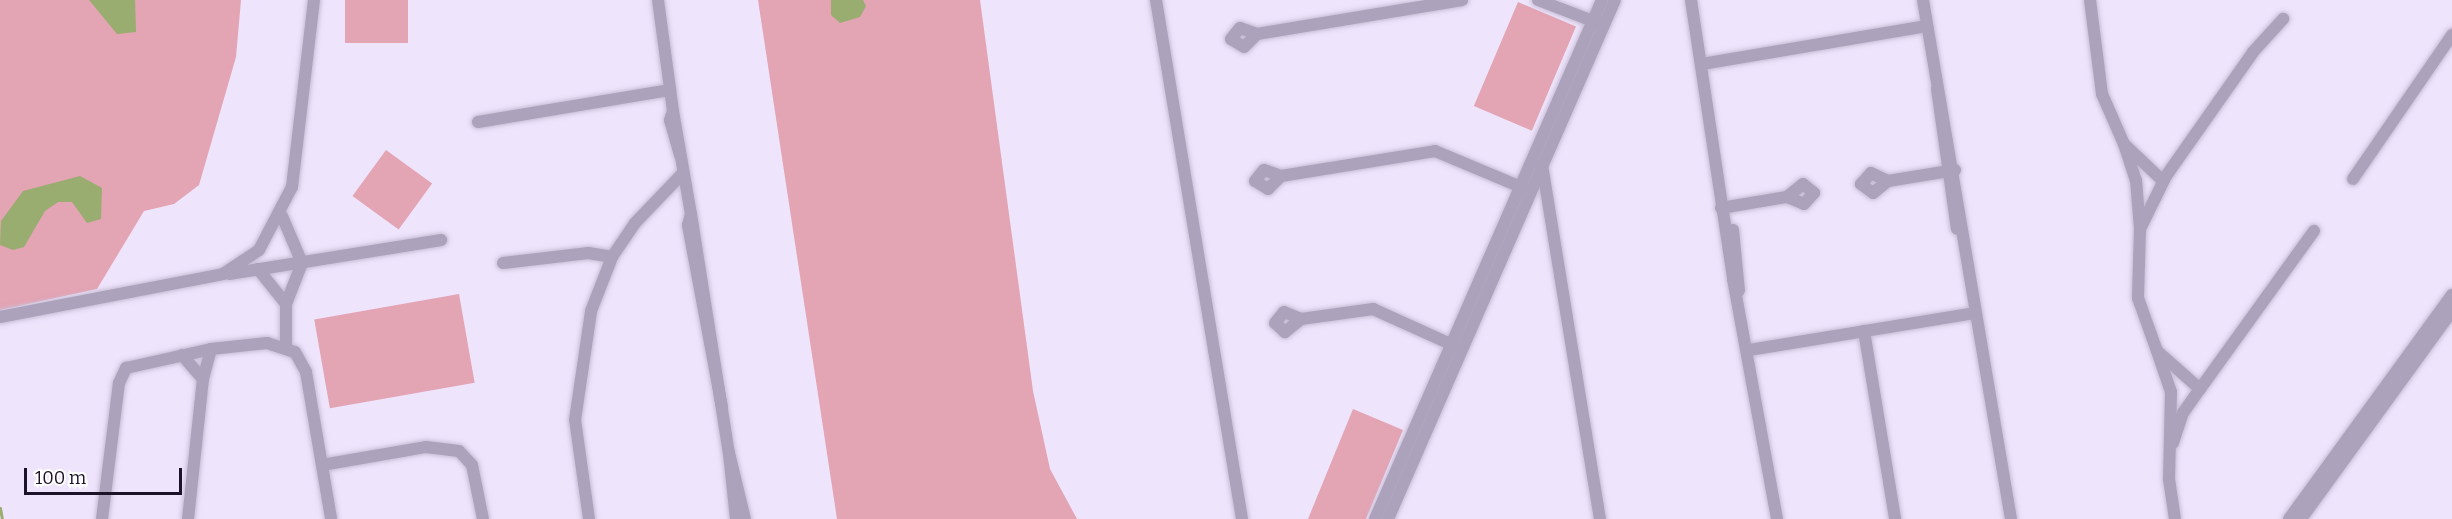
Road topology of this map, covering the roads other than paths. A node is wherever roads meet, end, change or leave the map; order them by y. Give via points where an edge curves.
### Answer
1 (314, 0) edge
2 (650, 0) edge
3 (657, 0) edge
4 (1156, 0) edge
5 (1462, 0) edge
6 (1538, 0) edge
7 (1602, 0) edge
8 (1615, 0) edge
9 (1691, 0) edge
10 (1923, 0) edge
11 (2090, 0) edge
12 (2283, 19) dead end
13 (1598, 23) junction
14 (1927, 26) junction
15 (1257, 34) dead end
16 (2452, 35) edge
17 (1702, 64) junction
18 (667, 69) junction
19 (670, 90) junction
20 (478, 122) dead end
21 (1539, 144) junction
22 (2124, 144) junction
23 (1542, 165) junction
24 (1951, 170) junction
25 (683, 173) junction
26 (2151, 174) junction
27 (1281, 176) dead end
28 (2353, 179) dead end
29 (2136, 180) junction
30 (1887, 181) dead end
31 (2163, 181) junction
32 (1526, 189) junction
33 (1547, 192) junction
34 (2138, 193) junction
35 (1787, 197) dead end
36 (2152, 198) junction
37 (1726, 207) junction
38 (282, 216) junction
39 (2140, 229) junction
40 (2314, 231) dead end
41 (441, 240) dead end
42 (612, 257) junction
43 (250, 258) junction
44 (302, 263) junction
45 (503, 263) dead end
46 (261, 273) junction
47 (223, 274) junction
48 (2452, 295) edge
49 (286, 304) junction
50 (2452, 311) edge
51 (1976, 313) junction
52 (0, 317) edge
53 (1301, 319) dead end
54 (1864, 331) junction
55 (286, 347) junction
56 (1456, 347) junction
57 (212, 349) junction
58 (1749, 350) junction
59 (2157, 351) junction
60 (182, 355) junction
61 (203, 379) junction
62 (2185, 379) junction
63 (2170, 387) junction
64 (2200, 390) junction
65 (2172, 402) junction
66 (2189, 404) junction
67 (2173, 443) junction
68 (729, 453) junction
69 (322, 465) junction
70 (102, 519) edge
71 (188, 519) edge
72 (331, 519) edge
73 (483, 519) edge
74 (588, 519) edge
75 (736, 519) edge
76 (745, 519) edge
77 (1242, 519) edge
78 (1375, 519) edge
79 (1388, 519) edge
80 (1600, 519) edge
81 (1777, 519) edge
82 (1895, 519) edge
83 (2011, 519) edge
84 (2175, 519) edge
85 (2289, 519) edge
86 (2301, 519) edge

1 - 38 street via 295,175
2 - 18 street
3 - 18 street
4 - 77 street
5 - 15 street
6 - 13 street
7 - 13 street
8 - 13 street
9 - 17 street
10 - 14 street
11 - 22 street via 2101,87
12 - 31 street via 2253,52
13 - 21 street
13 - 23 street
14 - 17 street
14 - 24 street
16 - 28 street
17 - 37 street
18 - 19 street
19 - 20 street
19 - 25 street
21 - 23 street
21 - 32 street
22 - 26 street
22 - 29 street
23 - 32 street
23 - 33 street
24 - 30 street
24 - 51 street
25 - 42 street via 651,201
25 - 68 street
26 - 29 street
26 - 31 street
27 - 32 street via 1435,151
29 - 34 street
31 - 36 street
32 - 33 street
32 - 56 street
33 - 80 street
34 - 36 street
34 - 39 street
35 - 37 street
36 - 39 street
37 - 58 street
38 - 43 street
38 - 44 street
39 - 59 street via 2138,298
40 - 64 street
41 - 44 street
42 - 45 street via 588,253
42 - 74 street via 584,336 576,393
43 - 46 street
43 - 47 street
44 - 46 street
44 - 49 street
46 - 47 street
46 - 49 street
47 - 52 street
48 - 85 street
49 - 55 street
50 - 86 street
51 - 54 street
51 - 83 street
53 - 56 street via 1373,309
54 - 58 street
54 - 82 street
55 - 57 street via 258,343
55 - 69 street via 306,372
56 - 78 street
56 - 79 street
57 - 60 street
57 - 61 street
58 - 81 street
59 - 62 street
59 - 63 street
60 - 61 street
60 - 70 street via 138,363 123,372
61 - 71 street
62 - 63 street
62 - 64 street
63 - 65 street
64 - 66 street
65 - 66 street
65 - 67 street
66 - 67 street
67 - 84 street via 2169,479
68 - 75 street
68 - 76 street
69 - 72 street
69 - 73 street via 426,447 459,451 472,465

